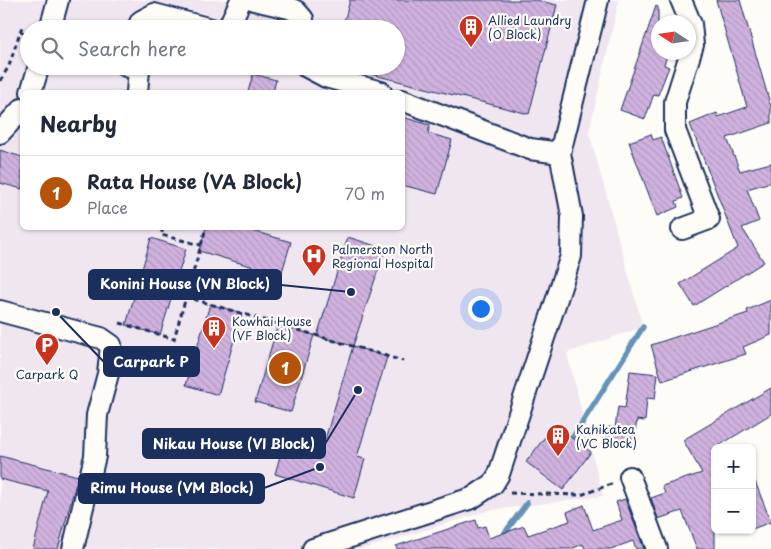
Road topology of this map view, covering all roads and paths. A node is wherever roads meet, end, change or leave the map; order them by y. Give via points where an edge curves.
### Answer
1 (58, 0) edge
2 (240, 0) edge
3 (254, 0) edge
4 (598, 0) edge
5 (681, 0) edge
6 (290, 4) edge
7 (52, 20) edge
8 (143, 20) edge
9 (177, 20) edge
10 (232, 20) edge
11 (303, 20) edge
12 (20, 32) edge
13 (36, 75) edge
14 (139, 75) edge
15 (322, 75) edge
16 (0, 81) edge
17 (32, 90) edge
18 (137, 90) edge
19 (374, 90) edge
20 (405, 101) edge
21 (20, 113) edge
22 (10, 132) edge
23 (560, 153) junction
24 (682, 229) dead end
25 (162, 230) edge
26 (205, 230) edge
27 (201, 246) junction
28 (186, 297) junction
29 (0, 311) edge
30 (120, 323) dead end
31 (403, 361) dead end
32 (630, 477) joint
33 (492, 484) junction
34 (73, 549) edge
35 (313, 549) edge
36 (657, 549) edge

1 - 7 street
2 - 10 street
3 - 6 street
4 - 23 street
5 - 24 street via 691,24 693,45 675,102 675,130 709,219
6 - 11 street
8 - 9 street via 154,14
12 - 16 path via 9,66
13 - 17 street
14 - 18 street
15 - 19 street
20 - 23 street via 530,149
21 - 22 street
23 - 33 street via 572,216 571,256 499,474
25 - 27 path via 161,234
26 - 27 path
27 - 28 path
28 - 30 path via 174,339
28 - 31 path
29 - 34 street via 101,338 111,345 97,415 92,471
32 - 33 path via 581,495 502,493
32 - 36 street
33 - 35 street via 472,498

